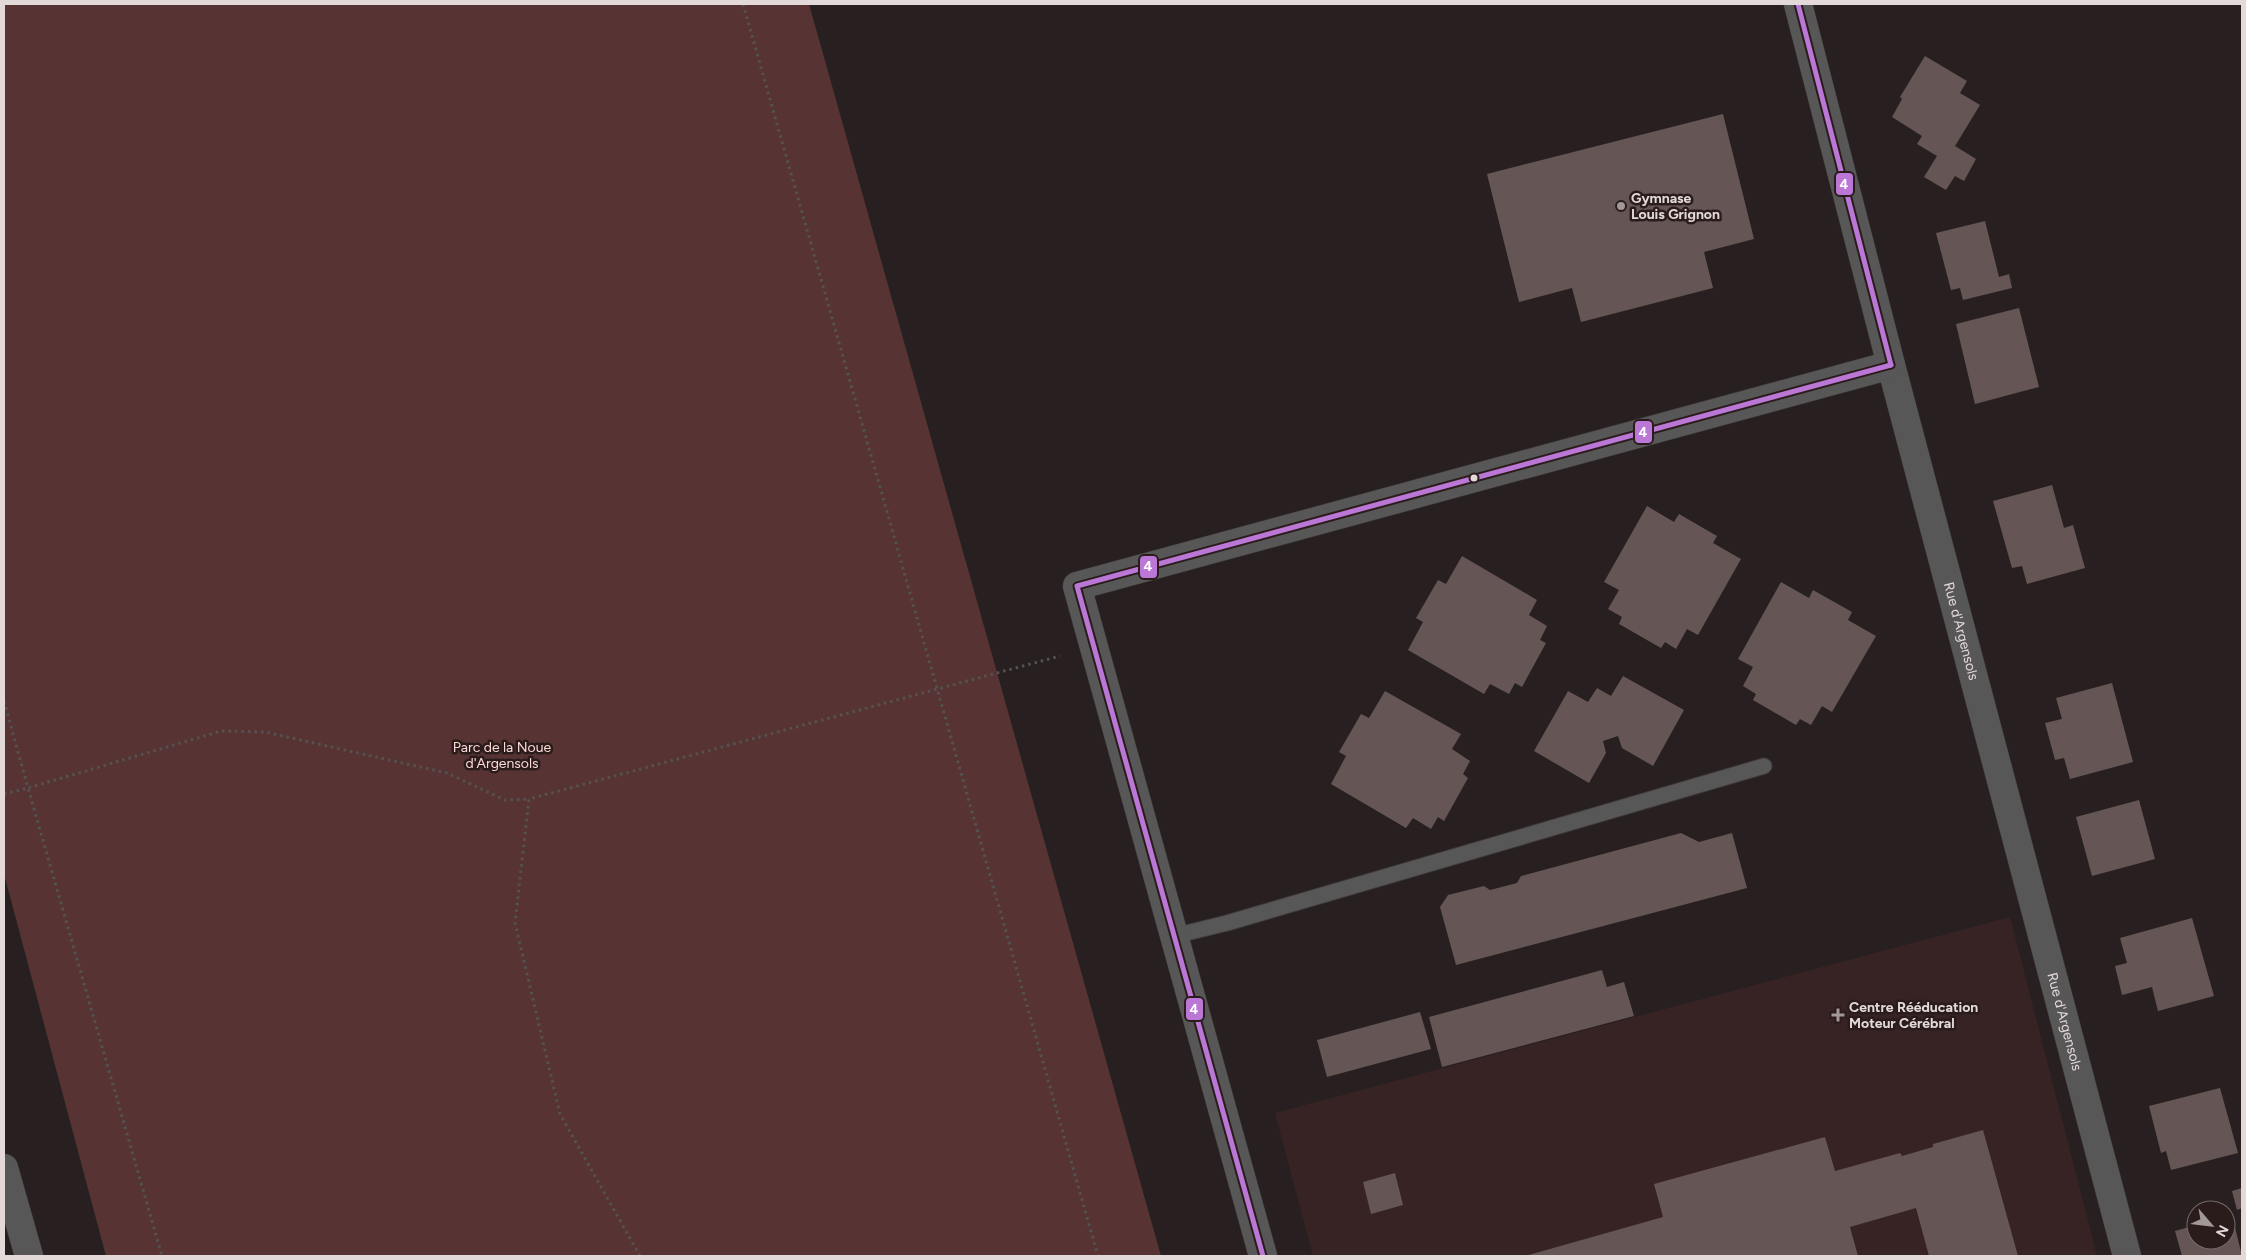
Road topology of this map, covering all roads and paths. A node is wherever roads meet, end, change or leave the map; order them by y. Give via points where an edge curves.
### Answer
1 (742, 4) edge
2 (1798, 4) edge
3 (1891, 365) junction
4 (1094, 646) junction
5 (938, 689) junction
6 (4, 701) edge
7 (1764, 766) dead end
8 (28, 788) junction
9 (4, 794) edge
10 (529, 799) junction
11 (1174, 936) junction
12 (4, 1168) edge
13 (29, 1256) edge
14 (162, 1256) edge
15 (640, 1256) edge
16 (1098, 1256) edge
17 (1263, 1256) edge
18 (2127, 1256) edge

1 - 5 path
2 - 3 street, Rue d'Argensols
3 - 4 street via 1077,586
3 - 18 street, Rue d'Argensols
4 - 5 path
4 - 11 street
5 - 10 path
5 - 16 path
6 - 8 path
7 - 11 lane
8 - 9 path
8 - 10 path via 221,731 265,732 447,773 505,800
8 - 14 path
10 - 15 path via 515,923 560,1114
11 - 17 street
12 - 13 street

